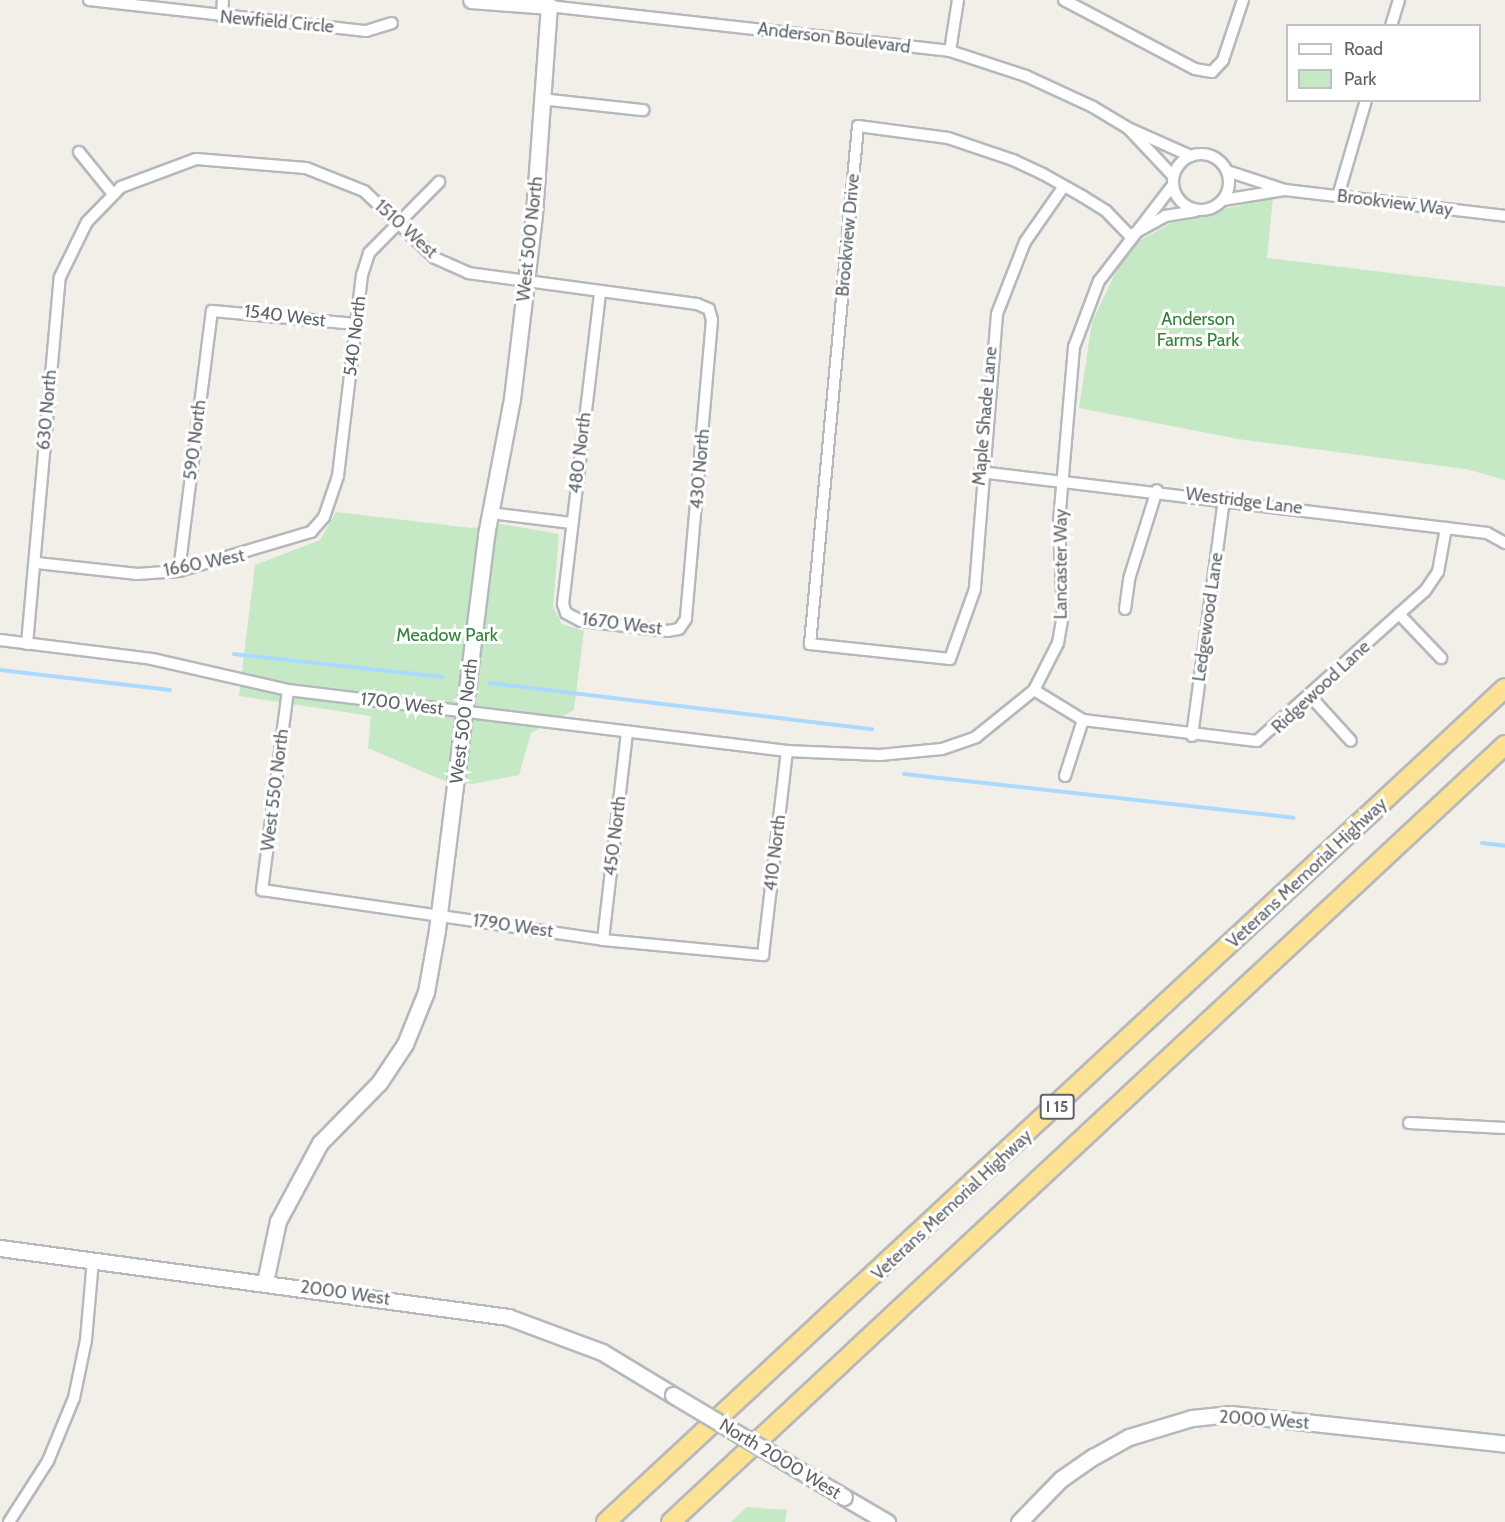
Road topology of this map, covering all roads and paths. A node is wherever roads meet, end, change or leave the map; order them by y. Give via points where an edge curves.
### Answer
1 (89, 0) edge
2 (223, 0) edge
3 (471, 0) edge
4 (958, 0) edge
5 (1064, 0) edge
6 (1243, 0) edge
7 (1399, 0) edge
8 (523, 1) edge
9 (1094, 5) edge
10 (549, 6) junction
11 (222, 17) junction
12 (392, 23) dead end
13 (1392, 24) edge
14 (950, 51) junction
15 (541, 99) junction
16 (1365, 102) edge
17 (643, 110) dead end
18 (1128, 128) junction
19 (79, 152) dead end
20 (1191, 156) junction
21 (1227, 171) junction
22 (1173, 181) junction
23 (439, 182) dead end
24 (1064, 186) junction
25 (1285, 190) junction
26 (113, 194) junction
27 (1338, 196) junction
28 (1223, 200) junction
29 (1198, 211) junction
30 (1505, 216) edge
31 (396, 223) junction
32 (1130, 236) junction
33 (525, 284) junction
34 (600, 293) junction
35 (214, 309) joint
36 (708, 309) joint
37 (356, 324) junction
38 (980, 472) junction
39 (1062, 479) junction
40 (1157, 490) junction
41 (1224, 498) junction
42 (490, 513) junction
43 (324, 517) joint
44 (572, 523) junction
45 (1446, 528) junction
46 (1505, 543) edge
47 (37, 563) junction
48 (179, 571) junction
49 (1125, 609) dead end
50 (566, 613) joint
51 (1399, 614) junction
52 (679, 628) joint
53 (0, 640) edge
54 (27, 644) junction
55 (1441, 658) dead end
56 (950, 659) joint
57 (1505, 688) edge
58 (288, 690) junction
59 (1034, 690) junction
60 (1311, 698) junction
61 (466, 711) junction
62 (1083, 720) junction
63 (627, 731) junction
64 (1192, 736) junction
65 (1351, 741) dead end
66 (1505, 745) edge
67 (787, 751) junction
68 (879, 754) joint
69 (1065, 776) dead end
70 (262, 890) joint
71 (439, 916) junction
72 (603, 940) junction
73 (763, 955) joint
74 (1408, 1123) dead end
75 (1505, 1128) edge
76 (0, 1248) edge
77 (93, 1260) junction
78 (265, 1282) junction
79 (673, 1395) joint
80 (1505, 1444) edge
81 (9, 1522) edge
82 (606, 1522) edge
83 (671, 1522) edge
84 (887, 1522) edge
85 (1019, 1522) edge

1 - 11 street, Newfield Circle
2 - 11 street
3 - 8 street, Anderson Boulevard
4 - 14 street
5 - 9 street
6 - 9 street via 1223,60 1212,72 1195,69
7 - 13 street
8 - 10 street, Anderson Boulevard
10 - 14 street, Anderson Boulevard
10 - 15 street, West 500 North
11 - 12 street, Newfield Circle via 366,31
14 - 18 street, Anderson Boulevard via 1051,87
15 - 17 street
15 - 33 street, West 500 North
16 - 27 street
18 - 20 street, Anderson Boulevard via 1142,130
18 - 22 street, Anderson Boulevard
19 - 26 street
20 - 21 street via 1208,155
20 - 22 street
21 - 25 street, Brookview Way
21 - 28 street
22 - 29 street via 1184,205
22 - 32 street, Lancaster Way
23 - 31 street, 540 North
24 - 32 street, Brookview Drive via 1106,211
24 - 38 street, Maple Shade Lane via 1025,243 996,314
24 - 56 street, Brookview Drive via 1013,160 948,138 858,126 810,644
25 - 27 street, Brookview Way
25 - 28 street, Brookview Way
26 - 31 street, 1510 West via 142,175 196,159 282,164 354,186
26 - 47 street, 630 North via 76,239 60,277
27 - 30 street, Brookview Way
28 - 29 street
29 - 32 street, Lancaster Way via 1165,216
31 - 33 street, 1510 West via 435,258 468,273
31 - 37 street, 540 North via 369,253
32 - 39 street, Lancaster Way via 1099,281 1074,347
33 - 34 street, 1510 West
33 - 42 street, West 500 North via 512,399
34 - 36 street, 1510 West
34 - 44 street, 480 North
35 - 37 street, 1540 West
35 - 48 street, 590 North
36 - 52 street, 430 North via 712,320 696,523 686,619
37 - 43 street, 540 North via 338,476
38 - 39 street, Westridge Lane
38 - 56 street, Maple Shade Lane via 975,589
39 - 40 street, Westridge Lane
39 - 59 street, Lancaster Way via 1058,557 1063,615 1058,642
40 - 41 street, Westridge Lane
40 - 49 street via 1129,579
41 - 45 street, Westridge Lane
41 - 64 street, Ledgewood Lane
42 - 44 street
42 - 61 street, West 500 North
43 - 48 street, 1660 West via 311,532 266,549
44 - 50 street, 480 North
45 - 46 street, Westridge Lane via 1487,533
45 - 51 street, Ridgewood Lane via 1433,582
47 - 48 street, 1660 West via 137,574
47 - 54 street, 630 North
50 - 52 street, 1670 West via 581,621
51 - 55 street
51 - 60 street, Ridgewood Lane
53 - 54 street, 1700 West
54 - 58 street, 1700 West via 152,659
57 - 82 highway, Veterans Memorial Highway / I 15
58 - 61 street, 1700 West
58 - 70 street, West 550 North
59 - 62 street, Ridgewood Lane
59 - 68 street, Lancaster Way via 976,737 942,748
60 - 64 street, Ridgewood Lane via 1257,741
60 - 65 street
61 - 63 street, 1700 West
61 - 71 street, West 500 North
62 - 64 street, Ridgewood Lane
62 - 69 street
63 - 67 street, 1700 West
63 - 72 street, 450 North
66 - 83 highway, I 15
67 - 68 street, 1700 West
67 - 73 street, 410 North
70 - 71 street, 1790 West
71 - 72 street, 1790 West
71 - 78 street, West 500 North via 426,992 405,1044 379,1083 320,1143 278,1221
72 - 73 street, 1790 West
74 - 75 street
76 - 77 street, 2000 West
77 - 78 street, 2000 West
77 - 81 street via 86,1340 70,1408 37,1482
78 - 79 street, 2000 West via 508,1317 602,1352
79 - 84 street, North 2000 West, bridge
80 - 85 street, 2000 West via 1231,1414 1191,1418 1129,1437 1093,1457 1061,1479

